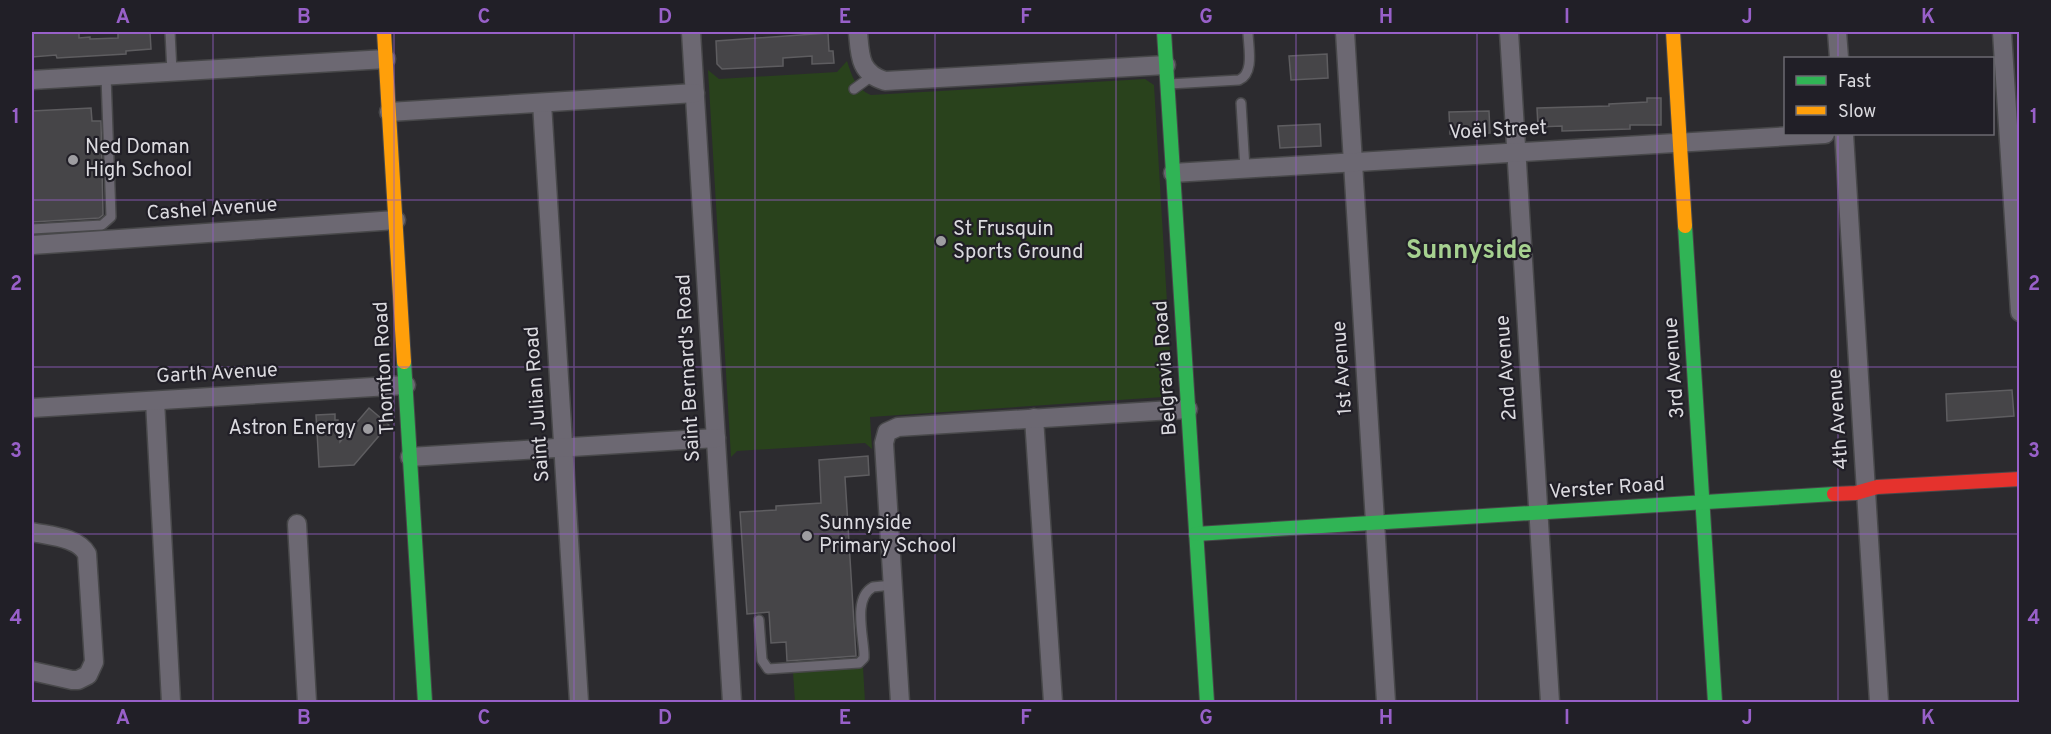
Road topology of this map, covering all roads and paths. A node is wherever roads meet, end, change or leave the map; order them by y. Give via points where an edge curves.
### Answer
1 (170, 32) edge
2 (384, 32) edge
3 (691, 32) edge
4 (858, 32) edge
5 (1164, 32) edge
6 (1248, 32) edge
7 (1345, 32) edge
8 (1509, 32) edge
9 (1673, 32) edge
10 (1837, 32) edge
11 (2002, 32) edge
12 (1839, 57) edge
13 (386, 59) junction
14 (1166, 65) junction
15 (172, 72) junction
16 (870, 75) junction
17 (106, 76) junction
18 (32, 80) edge
19 (1167, 84) junction
20 (854, 89) dead end
21 (695, 93) junction
22 (542, 103) junction
23 (1241, 103) dead end
24 (389, 112) junction
25 (2007, 122) edge
26 (1807, 135) edge
27 (1844, 135) edge
28 (1680, 142) junction
29 (1516, 152) junction
30 (1353, 162) junction
31 (1245, 169) junction
32 (1173, 173) junction
33 (396, 220) junction
34 (32, 229) edge
35 (32, 244) edge
36 (2019, 312) edge
37 (406, 386) junction
38 (154, 401) junction
39 (32, 408) edge
40 (1188, 409) junction
41 (1034, 418) junction
42 (716, 438) junction
43 (564, 447) junction
44 (410, 457) junction
45 (2019, 479) edge
46 (1866, 490) junction
47 (1702, 502) junction
48 (1538, 513) junction
49 (1375, 523) junction
50 (297, 524) dead end
51 (32, 532) edge
52 (1196, 534) junction
53 (892, 585) junction
54 (759, 620) dead end
55 (32, 670) edge
56 (171, 702) edge
57 (307, 702) edge
58 (425, 702) edge
59 (579, 702) edge
60 (732, 702) edge
61 (900, 702) edge
62 (1053, 702) edge
63 (1207, 702) edge
64 (1386, 702) edge
65 (1550, 702) edge
66 (1714, 702) edge
67 (1879, 702) edge

1 - 15 lane
2 - 13 street, Thornton Road
3 - 21 street, Saint Bernard's Road
4 - 16 street via 861,62
5 - 14 street, Belgravia Road
6 - 19 lane via 1249,69 1245,77
7 - 30 street, 1st Avenue
8 - 29 street, 2nd Avenue
9 - 28 street, 3rd Avenue
10 - 12 street
11 - 25 street
13 - 15 street
13 - 24 street, Thornton Road
14 - 16 street via 914,81 885,81
14 - 19 street, Belgravia Road
15 - 17 street
16 - 20 lane
17 - 18 street
17 - 34 lane via 111,217 102,225
19 - 32 street, Belgravia Road
21 - 22 street
21 - 42 street, Saint Bernard's Road
22 - 24 street
22 - 43 street, Saint Julian Road
23 - 31 lane
24 - 33 street, Thornton Road
25 - 36 street
26 - 28 street, Voël Street
27 - 46 street, 4th Avenue
28 - 29 street, Voël Street
28 - 47 street, 3rd Avenue
29 - 30 street, Voël Street
29 - 48 street, 2nd Avenue
30 - 31 street, Voël Street
30 - 49 street, 1st Avenue
31 - 32 street, Voël Street
32 - 40 street, Belgravia Road
33 - 35 street, Cashel Avenue
33 - 37 street, Thornton Road
37 - 38 street, Garth Avenue
37 - 44 street, Thornton Road
38 - 39 street, Garth Avenue
38 - 56 street
40 - 41 street
40 - 52 street, Belgravia Road
41 - 53 street via 898,427 887,432 884,444
41 - 62 street
42 - 43 street
42 - 60 street, Saint Bernard's Road
43 - 44 street
43 - 59 street, Saint Julian Road
44 - 58 street, Thornton Road
45 - 46 street, Verster Road
46 - 47 street, Verster Road
46 - 67 street, 4th Avenue
47 - 48 street, Verster Road
47 - 66 street, 3rd Avenue
48 - 49 street, Verster Road
48 - 65 street, 2nd Avenue
49 - 52 street, Verster Road
49 - 64 street, 1st Avenue
50 - 57 street
51 - 55 street via 75,542 84,549 88,560 94,662 88,675 78,680
52 - 63 street, Belgravia Road
53 - 54 lane via 873,586 862,597 864,654 859,663 768,669 762,660
53 - 61 street

